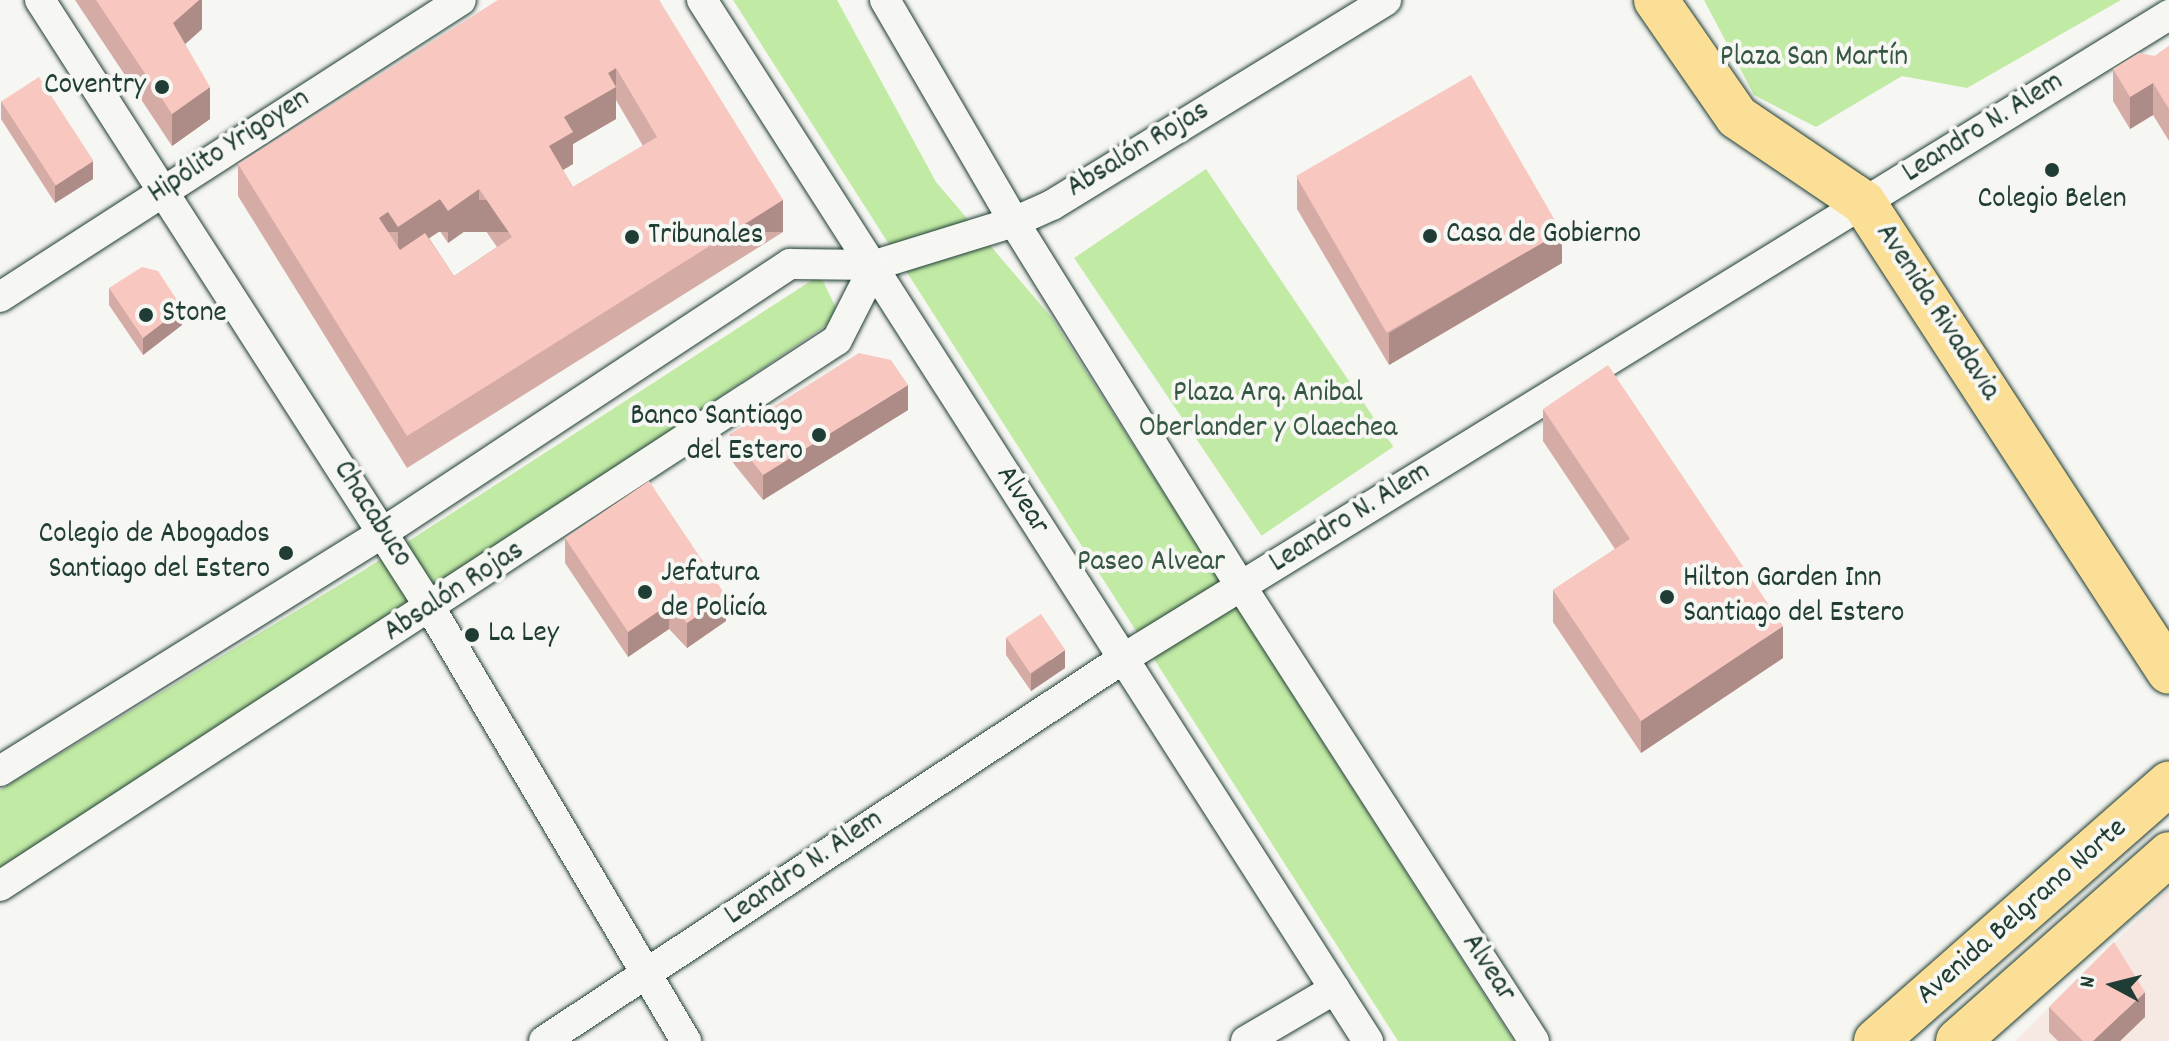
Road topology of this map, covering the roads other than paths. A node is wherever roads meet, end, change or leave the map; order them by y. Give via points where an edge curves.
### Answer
1 (40, 0) edge
2 (461, 0) edge
3 (702, 0) edge
4 (885, 0) edge
5 (1386, 0) edge
6 (1656, 0) edge
7 (2169, 15) edge
8 (163, 190) junction
9 (1864, 203) junction
10 (1014, 222) junction
11 (875, 265) junction
12 (0, 297) edge
13 (382, 533) junction
14 (1241, 586) junction
15 (431, 609) junction
16 (1121, 660) junction
17 (2169, 672) edge
18 (0, 771) edge
19 (2169, 784) edge
20 (2169, 854) edge
21 (0, 886) edge
22 (646, 974) junction
23 (1335, 989) junction
24 (544, 1041) edge
25 (686, 1041) edge
26 (1246, 1041) edge
27 (1368, 1041) edge
28 (1534, 1041) edge
29 (1876, 1041) edge
30 (1958, 1041) edge

1 - 8 street, Chacabuco
2 - 8 street, Hipólito Yrigoyen
3 - 11 street, Alvear
4 - 10 street, Alvear
5 - 10 street, Absalón Rojas via 1052,205
6 - 9 main road, Avenida Rivadavia via 1737,117
7 - 9 street, Leandro N. Alem
8 - 12 street, Hipólito Yrigoyen
8 - 13 street, Chacabuco
9 - 14 street, Leandro N. Alem
9 - 17 main road, Avenida Rivadavia
10 - 11 street, Absalón Rojas
10 - 14 street, Alvear
11 - 13 street, Absalón Rojas via 790,264
11 - 15 street, Absalón Rojas via 837,340
11 - 16 street, Alvear
13 - 15 street, Chacabuco
13 - 18 street, Absalón Rojas
14 - 16 street, Leandro N. Alem
14 - 28 street, Alvear
15 - 21 street, Absalón Rojas
15 - 22 street, Chacabuco
16 - 22 street, Leandro N. Alem
16 - 23 street, Alvear
19 - 29 main road, Avenida Belgrano Norte
20 - 30 main road, Avenida Belgrano Norte
22 - 24 street, Leandro N. Alem
22 - 25 street, Chacabuco
23 - 26 street
23 - 27 street, Alvear

